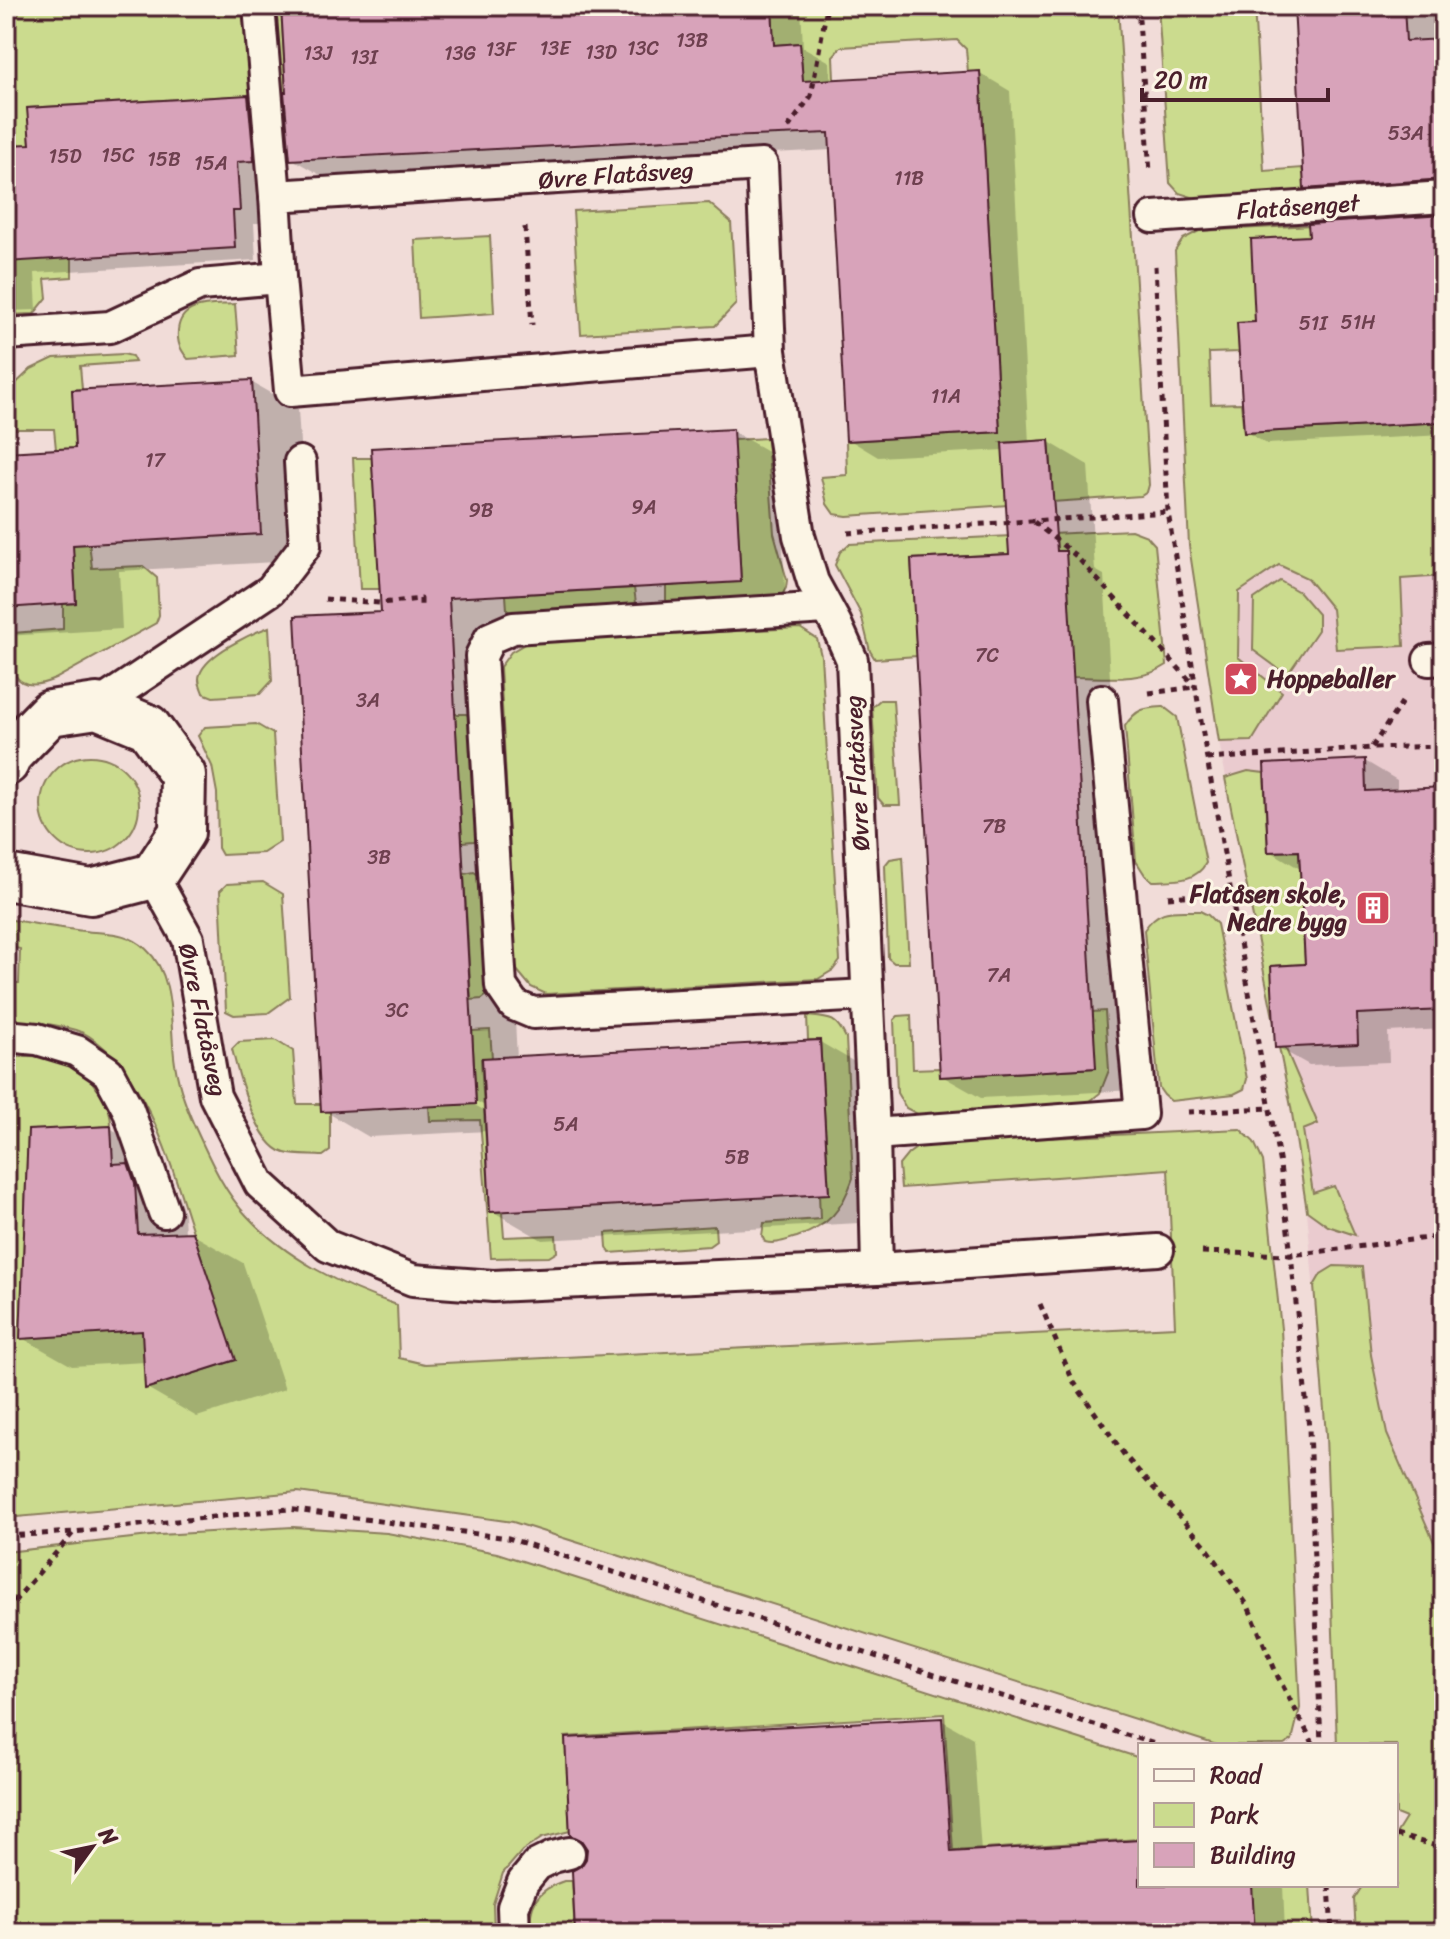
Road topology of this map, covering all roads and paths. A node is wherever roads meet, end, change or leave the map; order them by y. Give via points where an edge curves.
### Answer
1 (259, 6) edge
2 (827, 6) edge
3 (1138, 6) edge
4 (762, 165) junction
5 (522, 181) junction
6 (275, 196) junction
7 (1444, 197) edge
8 (1153, 217) junction
9 (280, 278) junction
10 (7, 338) edge
11 (770, 351) junction
12 (535, 370) junction
13 (300, 462) dead end
14 (1168, 512) junction
15 (1033, 521) junction
16 (799, 536) junction
17 (380, 603) dead end
18 (826, 608) junction
19 (421, 610) dead end
20 (1437, 660) edge
21 (1196, 687) junction
22 (1102, 700) dead end
23 (97, 706) junction
24 (1444, 746) edge
25 (1372, 748) junction
26 (7, 755) edge
27 (1207, 759) junction
28 (153, 876) junction
29 (6, 877) edge
30 (1231, 893) junction
31 (1121, 900) junction
32 (867, 995) junction
33 (6, 1036) edge
34 (1270, 1108) junction
35 (1141, 1114) junction
36 (874, 1134) junction
37 (164, 1212) dead end
38 (1444, 1236) edge
39 (1158, 1250) joint
40 (1291, 1255) junction
41 (1020, 1259) junction
42 (877, 1269) junction
43 (74, 1532) junction
44 (6, 1536) edge
45 (6, 1611) edge
46 (1152, 1743) edge
47 (1313, 1743) edge
48 (1321, 1743) edge
49 (1398, 1836) edge
50 (1444, 1848) edge
51 (569, 1853) dead end
52 (1329, 1887) edge
53 (514, 1933) edge
54 (1332, 1933) edge

1 - 6 lane
2 - 4 path via 811,96
3 - 8 path
4 - 5 lane, Øvre Flatåsveg
4 - 11 lane, Øvre Flatåsveg
5 - 6 lane, Øvre Flatåsveg
5 - 12 path
6 - 9 lane
7 - 8 lane, Flatåsenget
8 - 14 path
9 - 10 lane via 200,285 110,327
9 - 12 lane via 290,391
11 - 12 lane
11 - 16 lane, Øvre Flatåsveg
13 - 23 lane via 305,546 271,590
14 - 15 path
14 - 21 path
15 - 16 path
15 - 21 path via 1075,555
16 - 18 lane, Øvre Flatåsveg
17 - 19 path via 421,599
18 - 32 lane, Øvre Flatåsveg via 852,660
18 - 32 lane via 513,628 490,638 481,656 501,986 514,1005 533,1013
20 - 25 path
21 - 27 path
22 - 31 lane
23 - 26 street via 50,713
23 - 28 street via 148,727 183,775 182,832
24 - 25 path
25 - 27 path
27 - 30 path
28 - 29 street via 91,892
28 - 42 lane, Øvre Flatåsveg via 188,939 215,1096 260,1184 328,1246 413,1280 493,1286
30 - 31 path
30 - 34 path
31 - 35 lane
32 - 36 lane, Øvre Flatåsveg
33 - 37 lane via 77,1051 108,1072 128,1109
34 - 35 path
34 - 40 path
35 - 36 lane
36 - 42 lane, Øvre Flatåsveg
38 - 40 path
39 - 40 path
39 - 41 lane
40 - 48 path via 1309,1428
41 - 42 lane
41 - 47 path via 1073,1381 1125,1456 1205,1545 1248,1606
43 - 44 path
43 - 45 path
43 - 46 path via 288,1509 508,1538
49 - 50 path
51 - 53 lane via 537,1865 523,1882 513,1907
52 - 54 path

